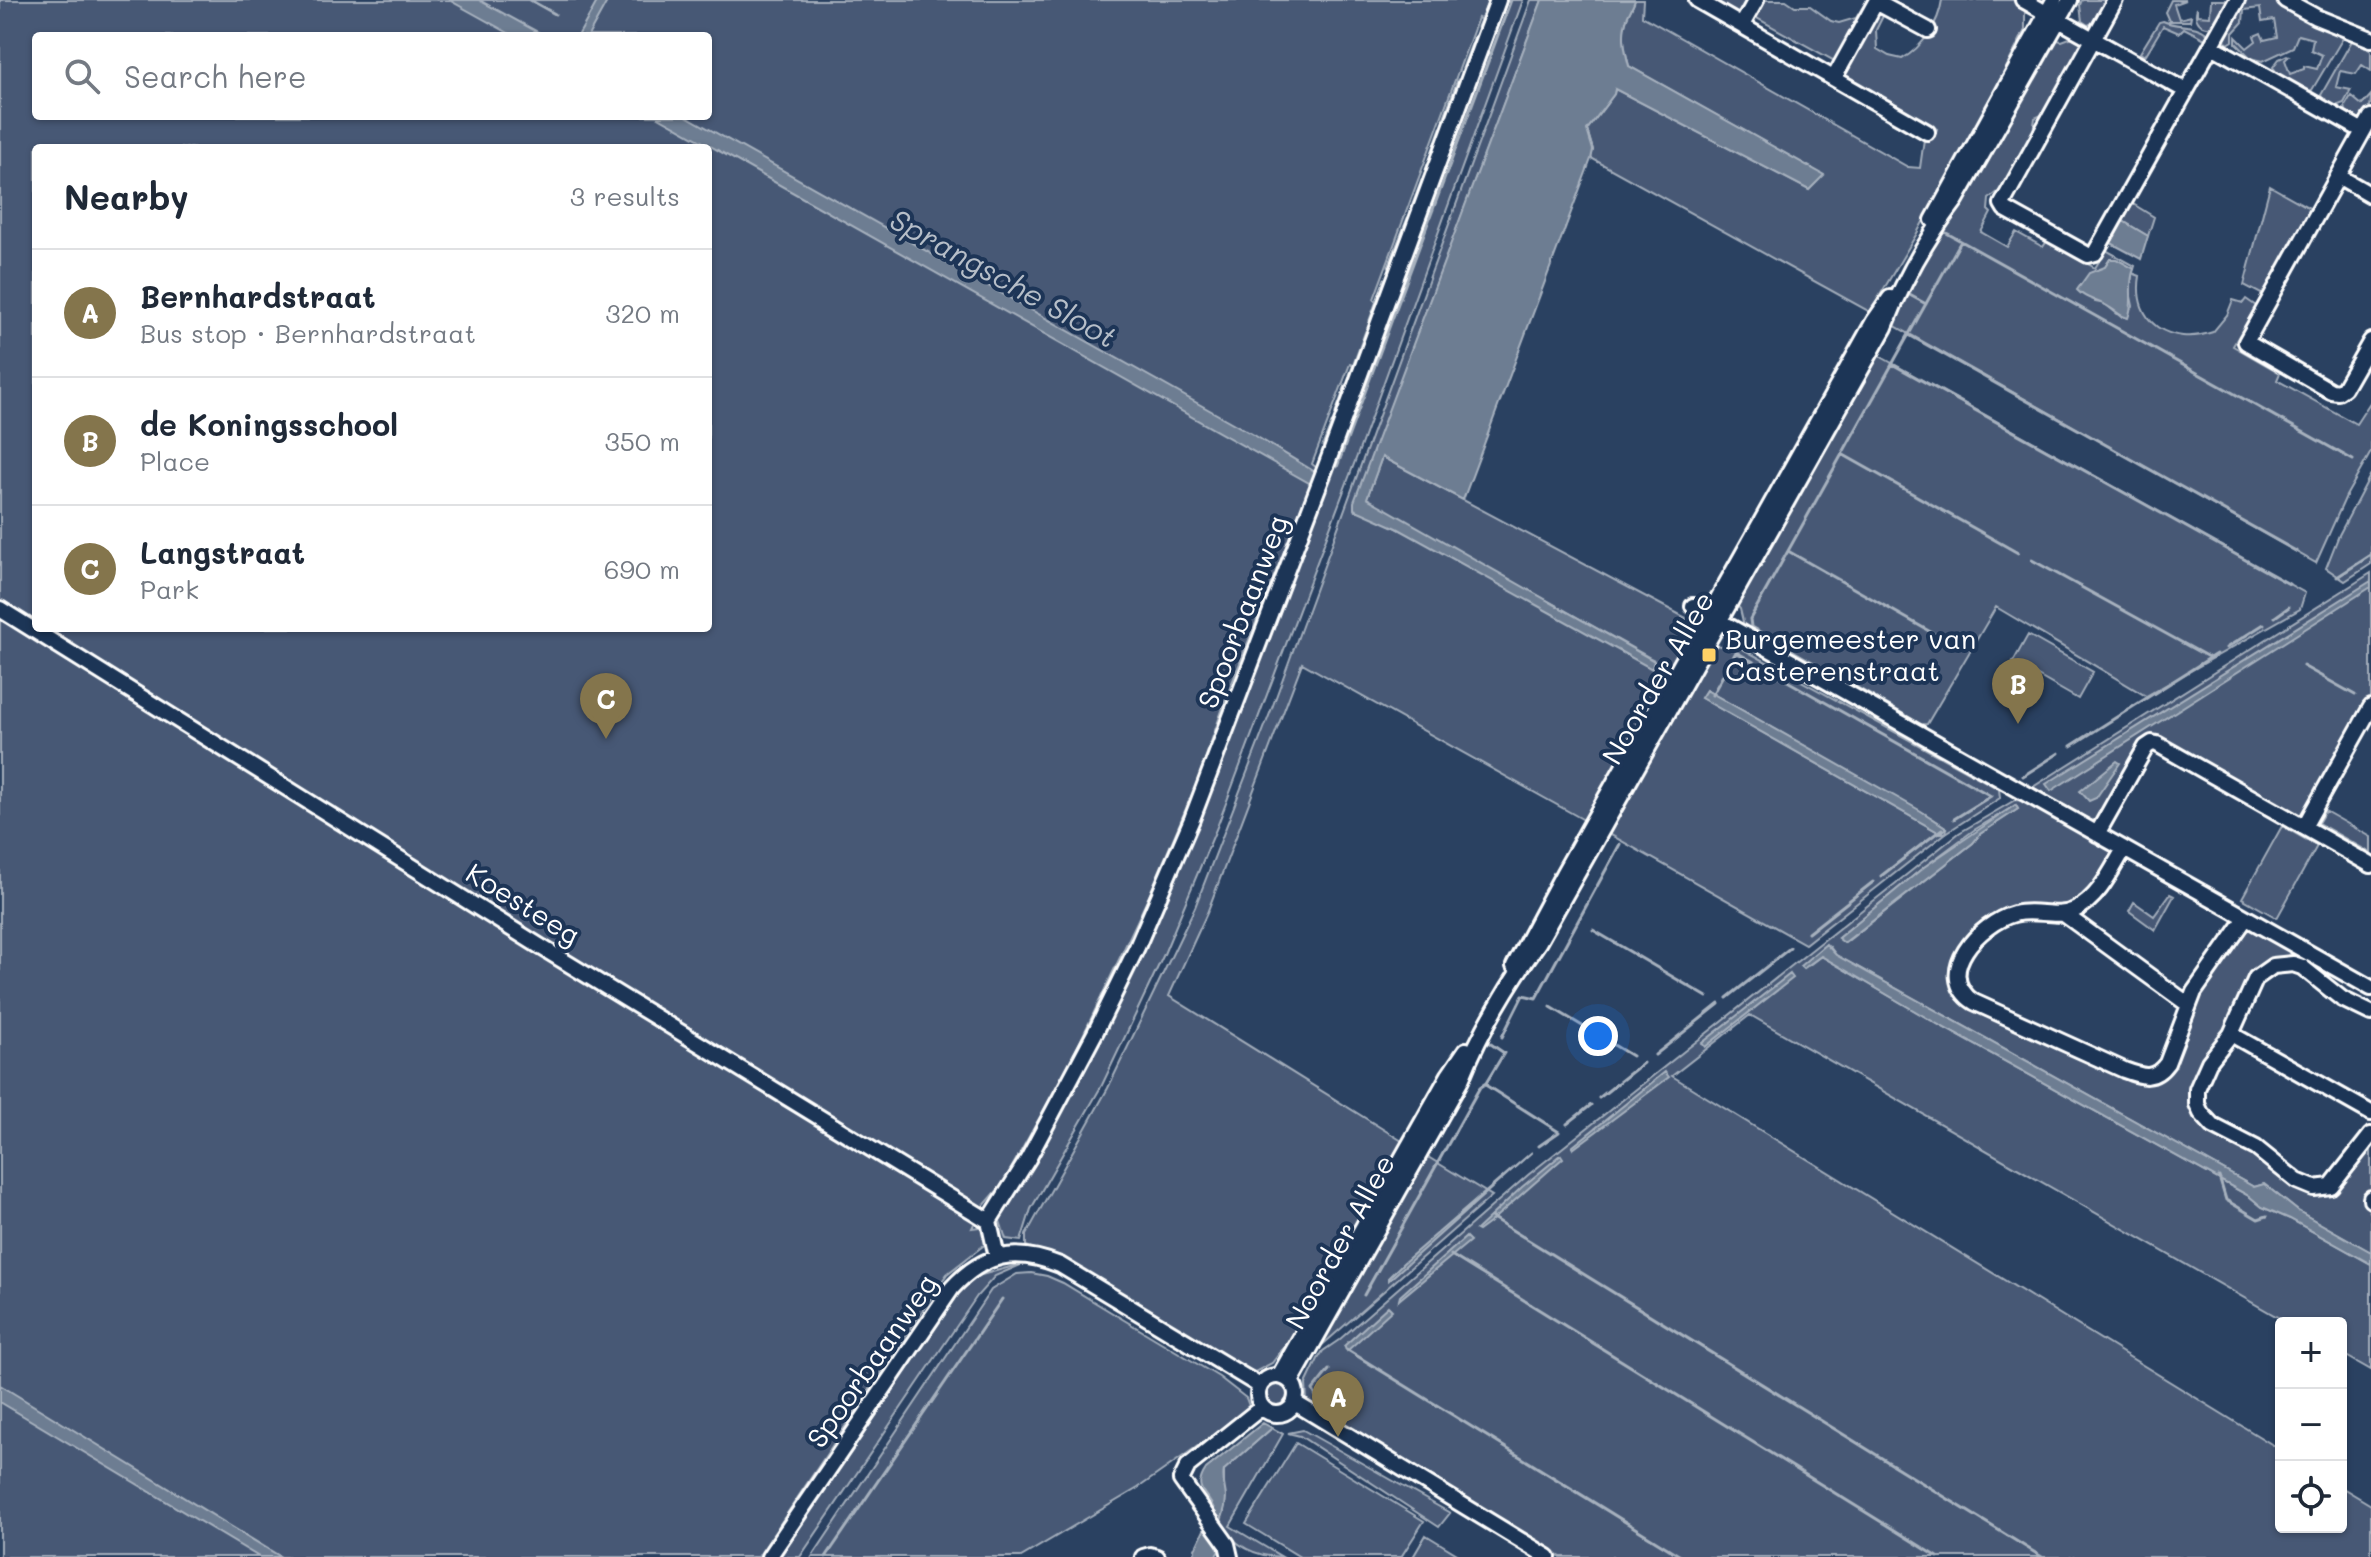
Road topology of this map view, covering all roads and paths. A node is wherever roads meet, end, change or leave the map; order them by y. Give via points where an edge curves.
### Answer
1 (1498, 0) edge
2 (1697, 0) edge
3 (1756, 0) edge
4 (2023, 0) edge
5 (2070, 0) edge
6 (2115, 0) edge
7 (2237, 0) edge
8 (2285, 0) edge
9 (1877, 1) edge
10 (2053, 11) edge
11 (1742, 25) junction
12 (1928, 30) dead end
13 (2093, 39) junction
14 (2371, 39) edge
15 (2212, 46) junction
16 (1834, 78) junction
17 (2186, 91) junction
18 (2371, 117) edge
19 (2363, 131) junction
20 (1927, 132) dead end
21 (2338, 176) junction
22 (2371, 195) edge
23 (2371, 341) edge
24 (1693, 606) dead end
25 (0, 609) edge
26 (1714, 618) junction
27 (32, 629) edge
28 (37, 632) edge
29 (2371, 707) edge
30 (2304, 827) junction
31 (2097, 834) junction
32 (2124, 849) junction
33 (2371, 865) edge
34 (2064, 914) junction
35 (2246, 918) junction
36 (2311, 954) junction
37 (2302, 967) junction
38 (2371, 988) edge
39 (2189, 1005) junction
40 (2371, 1013) edge
41 (2231, 1034) junction
42 (2371, 1113) edge
43 (2371, 1135) edge
44 (989, 1221) junction
45 (997, 1257) junction
46 (1285, 1379) junction
47 (1260, 1386) junction
48 (1295, 1403) junction
49 (1262, 1407) junction
50 (769, 1557) edge
51 (1143, 1557) edge
52 (1157, 1557) edge
53 (1230, 1557) edge
54 (1548, 1557) edge

1 - 44 street, Spoorbaanweg via 1192,819 1096,1031
2 - 11 street
3 - 11 street
4 - 10 street
5 - 10 street, Noorder Allee
6 - 13 street
7 - 15 street
8 - 14 street
9 - 12 street
9 - 16 street
10 - 13 street
10 - 26 street, Noorder Allee via 1956,200
11 - 16 street
13 - 17 street
13 - 17 street via 2002,204 2045,231 2088,255 2095,253
15 - 17 street
15 - 19 street
16 - 20 street
18 - 19 street
19 - 21 street
21 - 22 street
21 - 23 street via 2246,342 2338,392
24 - 26 street
25 - 27 street, Koesteeg
26 - 31 street
26 - 46 street, Noorder Allee via 1449,1075
28 - 44 street, Koesteeg
29 - 30 street
30 - 31 street via 2152,743
30 - 33 street
31 - 32 street
32 - 34 street via 2094,896
32 - 35 street
34 - 39 street
34 - 39 street via 2018,913 1989,927 1959,963 1956,977 1962,993 2142,1077 2156,1075 2167,1063
35 - 36 street
35 - 39 street via 2205,973
36 - 37 street
36 - 38 street
37 - 40 street via 2342,999
37 - 41 street via 2282,964 2256,978
41 - 42 street
41 - 43 street via 2197,1089 2197,1104 2213,1126 2256,1148 2297,1181 2321,1189 2339,1178
44 - 45 street
45 - 47 street, Spoorbaanweg via 1038,1256 1060,1265
45 - 50 street, Spoorbaanweg via 978,1264 952,1288
46 - 47 street via 1270,1377
46 - 48 street via 1296,1392
47 - 49 street
48 - 49 street via 1281,1414
48 - 54 street
49 - 53 street via 1188,1466 1181,1480 1230,1549
51 - 52 street

